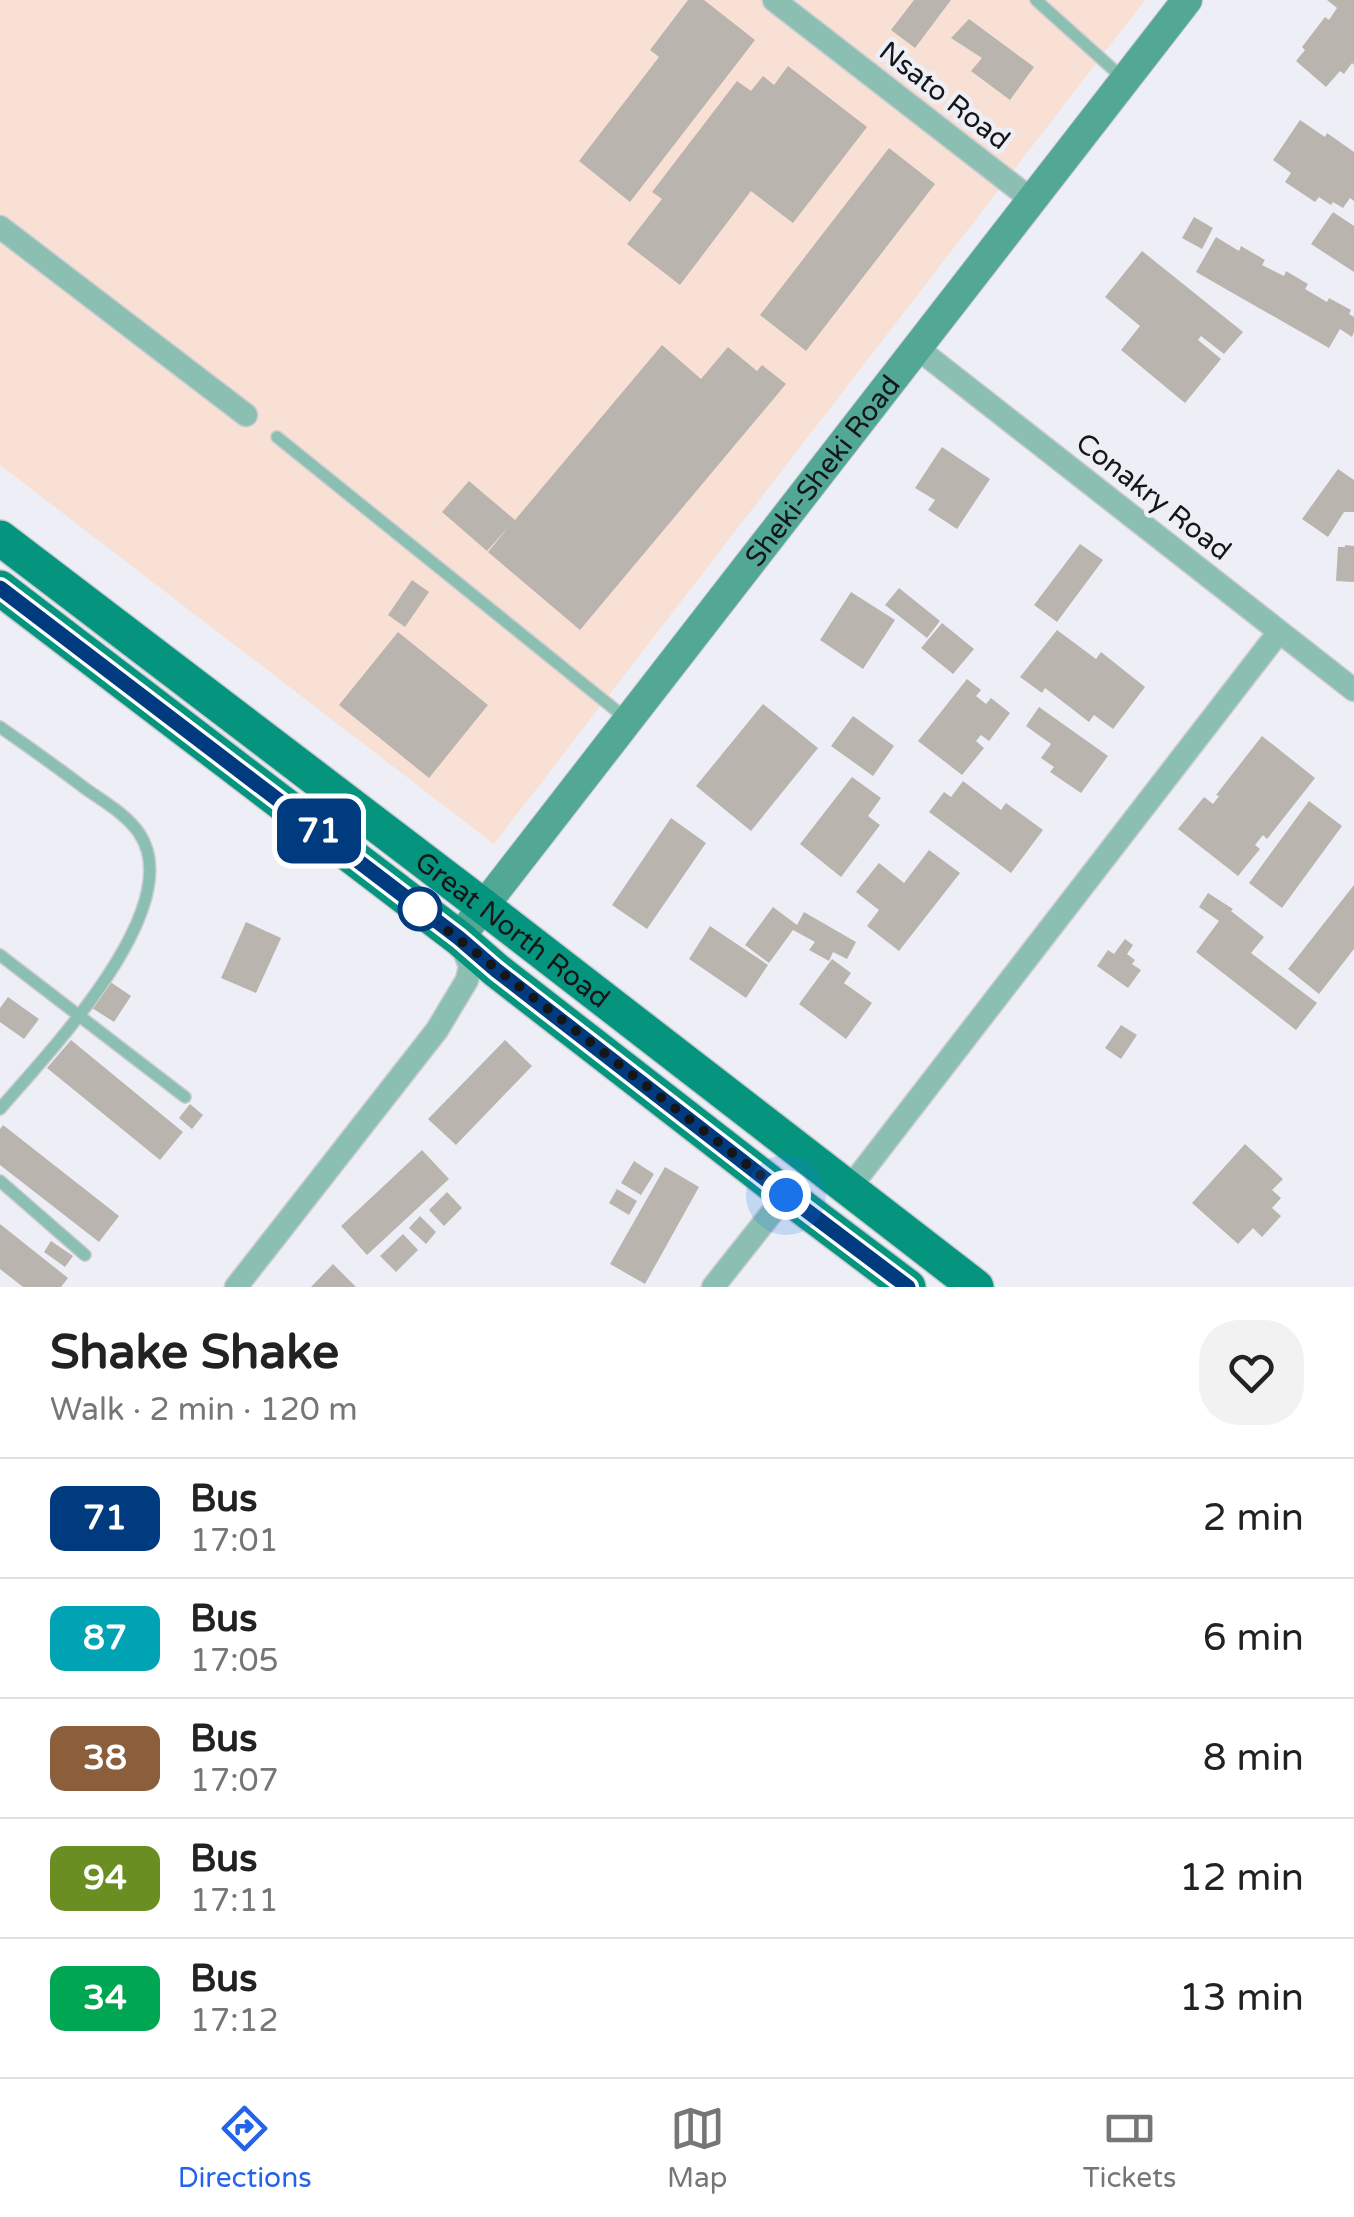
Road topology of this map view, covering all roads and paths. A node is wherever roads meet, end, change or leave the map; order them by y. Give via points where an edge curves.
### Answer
1 (774, 0) edge
2 (1036, 0) edge
3 (1187, 0) edge
4 (1125, 80) junction
5 (1032, 200) junction
6 (0, 227) edge
7 (917, 348) junction
8 (246, 415) dead end
9 (277, 437) dead end
10 (0, 538) edge
11 (0, 588) edge
12 (1279, 632) junction
13 (1354, 690) edge
14 (628, 720) junction
15 (0, 726) edge
16 (483, 906) junction
17 (459, 938) junction
18 (0, 956) edge
19 (80, 1015) junction
20 (185, 1096) dead end
21 (0, 1110) edge
22 (0, 1181) edge
23 (848, 1190) junction
24 (786, 1195) junction
25 (85, 1256) dead end
26 (236, 1287) edge
27 (712, 1287) edge
28 (908, 1287) edge
29 (976, 1287) edge

1 - 5 street, Nsato Road
2 - 4 lane
3 - 4 street, Sheki-Sheki Road
4 - 5 street, Sheki-Sheki Road
5 - 7 street, Sheki-Sheki Road
6 - 8 street
7 - 12 street, Conakry Road
7 - 14 street, Sheki-Sheki Road
9 - 14 lane
10 - 16 main road, Great North Road
11 - 17 main road, Great North Road
12 - 13 street, Conakry Road
12 - 23 street
14 - 16 street, Sheki-Sheki Road
15 - 19 lane via 126,818 149,853 145,905
16 - 17 street, Sheki-Sheki Road
16 - 23 main road, Great North Road
17 - 24 main road, Great North Road
17 - 26 street via 470,966 444,1018
18 - 19 lane
19 - 20 lane
19 - 21 lane
22 - 25 lane
23 - 29 main road, Great North Road
24 - 27 street
24 - 28 main road, Great North Road

